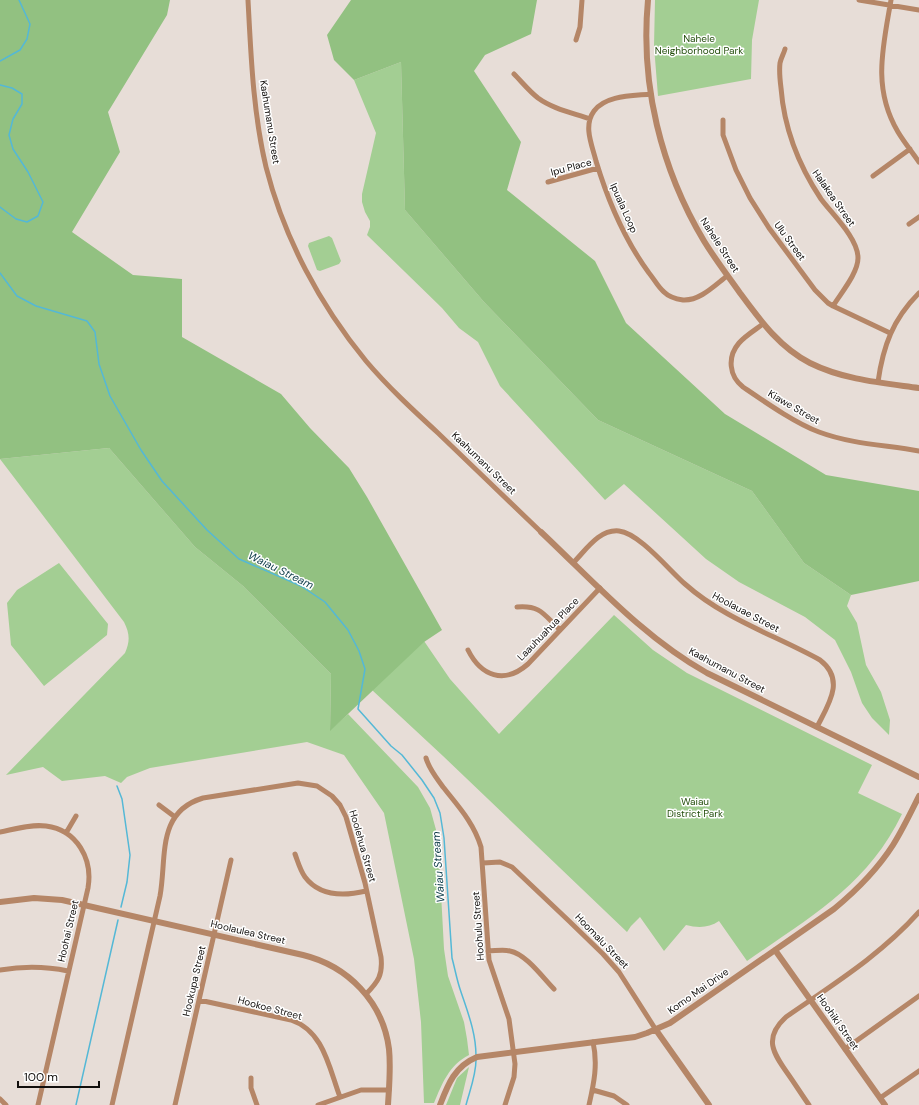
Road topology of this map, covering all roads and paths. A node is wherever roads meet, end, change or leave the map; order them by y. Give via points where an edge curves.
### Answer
1 (248, 0) edge
2 (582, 0) edge
3 (648, 0) edge
4 (859, 0) edge
5 (891, 3) edge
6 (919, 10) edge
7 (576, 40) dead end
8 (785, 49) dead end
9 (514, 74) dead end
10 (651, 94) junction
11 (590, 119) junction
12 (723, 120) dead end
13 (910, 149) junction
14 (919, 162) edge
15 (598, 168) junction
16 (873, 176) dead end
17 (548, 182) dead end
18 (919, 217) edge
19 (908, 224) dead end
20 (727, 276) junction
21 (919, 293) edge
22 (833, 306) junction
23 (763, 324) junction
24 (890, 333) junction
25 (878, 382) junction
26 (919, 388) edge
27 (919, 450) edge
28 (541, 532) joint
29 (573, 563) junction
30 (600, 588) junction
31 (517, 607) dead end
32 (560, 630) junction
33 (468, 650) dead end
34 (817, 727) junction
35 (426, 758) dead end
36 (919, 777) edge
37 (919, 796) edge
38 (159, 805) dead end
39 (76, 816) dead end
40 (175, 817) junction
41 (0, 832) edge
42 (66, 833) junction
43 (295, 854) dead end
44 (231, 860) dead end
45 (483, 863) junction
46 (366, 891) junction
47 (0, 902) edge
48 (83, 905) junction
49 (919, 912) edge
50 (154, 921) junction
51 (214, 935) junction
52 (775, 950) junction
53 (488, 952) junction
54 (0, 970) edge
55 (68, 971) junction
56 (554, 989) dead end
57 (366, 994) junction
58 (919, 996) edge
59 (199, 1000) junction
60 (811, 1000) junction
61 (656, 1030) junction
62 (593, 1042) junction
63 (846, 1049) junction
64 (514, 1052) junction
65 (919, 1071) edge
66 (251, 1078) dead end
67 (389, 1090) junction
68 (592, 1090) junction
69 (340, 1097) junction
70 (880, 1098) junction
71 (0, 1099) edge
72 (6, 1105) edge
73 (38, 1105) edge
74 (112, 1105) edge
75 (175, 1105) edge
76 (257, 1105) edge
77 (318, 1105) edge
78 (388, 1105) edge
79 (440, 1105) edge
80 (505, 1105) edge
81 (590, 1105) edge
82 (627, 1105) edge
83 (709, 1105) edge
84 (809, 1105) edge
85 (885, 1105) edge

1 - 28 street, Kaahumanu Street via 254,94 264,159 288,230 314,286 343,332 382,379
2 - 7 street via 580,27
3 - 10 street, Nahele Street via 646,36
4 - 5 street
5 - 6 street
5 - 13 street via 881,58 882,84 890,116
8 - 22 street, Halakea Street via 780,63 781,90 787,125 796,152 810,181 857,249 858,262 855,271
9 - 11 street via 542,101
10 - 11 street via 609,100 597,108
10 - 20 street, Nahele Street via 663,150 678,190 704,241
11 - 15 street, Ipuala Loop via 589,134
12 - 22 street, Ulu Street via 723,135 745,189 769,228 815,290
13 - 14 street
13 - 16 street
15 - 17 street, Ipu Place
15 - 20 street, Ipuala Loop via 610,204 625,236 665,293 683,300 692,299
18 - 19 street
20 - 23 street, Nahele Street
21 - 24 street via 900,315
22 - 24 street, Ulu Street
23 - 25 street, Nahele Street via 784,346 810,363 836,374
23 - 27 street, Kiawe Street via 738,343 732,356 730,365 733,374 743,387 796,421 821,433
24 - 25 street
25 - 26 street, Nahele Street
28 - 29 street, Kaahumanu Street
29 - 30 street, Kaahumanu Street
29 - 34 street, Hoolauae Street via 603,534 615,531 630,533 708,602 820,660 831,674 834,686
30 - 32 street, Laauhuahua Place
30 - 34 street, Kaahumanu Street via 652,637 683,659
31 - 32 street via 530,606 537,609
32 - 33 street, Laauhuahua Place via 523,668 508,675 486,671 473,660
34 - 36 street, Kaahumanu Street
35 - 45 street, Hoohulu Street via 429,769 474,828 480,843
37 - 52 street, Komo Mai Drive via 893,845 870,875 834,909
38 - 40 street
39 - 42 street
40 - 46 street, Hoolehua Street via 192,802 203,798 292,783 317,786 332,796 343,810
40 - 50 street, Hoolehua Street via 167,834 162,884
41 - 42 street, Hoohai Street via 41,825
42 - 48 street, Hoohai Street via 77,843 88,862 89,881
43 - 46 street via 305,877 320,889 340,895
44 - 51 street, Hookupa Street
45 - 53 street, Hoohulu Street
45 - 61 street, Hoomalu Street via 500,862 512,867 564,916 615,968
46 - 57 street, Hoolehua Street via 382,967 378,980
47 - 48 street, Hoolaulea Street via 47,899
48 - 50 street, Hoolaulea Street
48 - 55 street, Hoohai Street
49 - 60 street via 875,955
50 - 51 street, Hoolaulea Street
50 - 74 street, Hoolehua Street
51 - 57 street, Hoolaulea Street via 320,960 345,974
51 - 59 street, Hookupa Street
52 - 60 street, Hoohiki Street
52 - 61 street, Komo Mai Drive via 670,1023
53 - 56 street via 505,950 516,953
53 - 64 street, Hoohulu Street via 508,1018
54 - 55 street via 40,966
55 - 73 street, Hoohai Street
57 - 67 street, Hoolaulea Street via 377,1012 386,1036 390,1059
58 - 63 street
59 - 69 street, Hookoe Street via 291,1020 305,1026 319,1042
59 - 75 street, Hookupa Street
60 - 63 street, Hoohiki Street
60 - 84 street via 781,1022 774,1030 772,1041 778,1060
61 - 62 street, Komo Mai Drive via 635,1037
61 - 83 street, Hoomalu Street
62 - 64 street, Komo Mai Drive
62 - 68 street via 596,1063
63 - 70 street, Hoohiki Street
64 - 79 street, Komo Mai Drive via 483,1056 467,1062 452,1076
64 - 80 street, Hoohulu Street via 515,1071
65 - 70 street
66 - 76 street via 251,1088
67 - 69 street via 361,1090
67 - 78 street, Hoolaulea Street
68 - 81 street
68 - 82 street via 614,1096
69 - 77 street
70 - 85 street, Hoohiki Street
71 - 72 street

